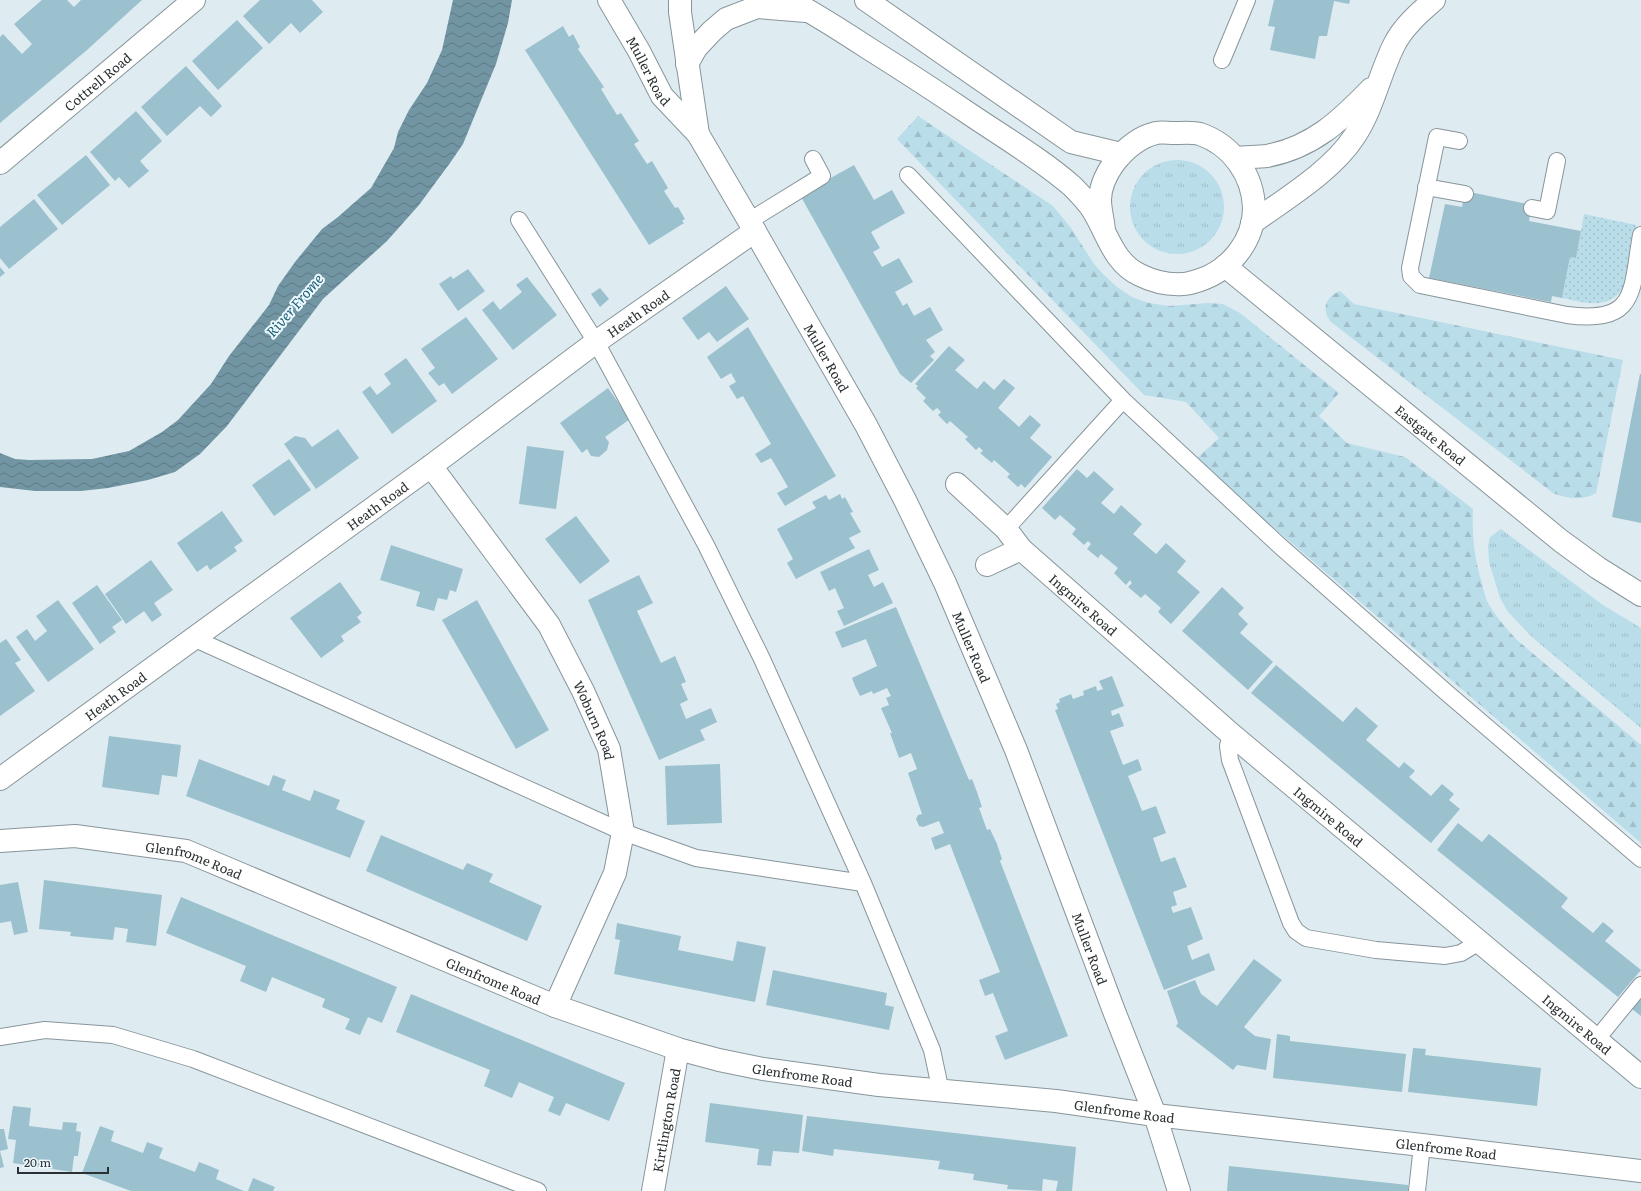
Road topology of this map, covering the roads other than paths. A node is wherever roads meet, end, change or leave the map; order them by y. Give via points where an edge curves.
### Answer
1 (194, 0) edge
2 (609, 0) edge
3 (680, 0) edge
4 (789, 0) edge
5 (866, 0) edge
6 (1247, 0) edge
7 (1434, 0) edge
8 (811, 12) junction
9 (1222, 60) dead end
10 (687, 64) junction
11 (1380, 80) junction
12 (698, 134) junction
13 (1459, 141) dead end
14 (1121, 154) junction
15 (1236, 158) junction
16 (813, 159) dead end
17 (1557, 161) dead end
18 (0, 163) edge
19 (908, 175) dead end
20 (1426, 187) junction
21 (1465, 194) dead end
22 (1532, 208) dead end
23 (519, 220) dead end
24 (1252, 222) junction
25 (752, 226) junction
26 (1104, 230) junction
27 (1641, 235) edge
28 (1225, 266) junction
29 (596, 342) junction
30 (1123, 400) junction
31 (431, 466) junction
32 (957, 484) dead end
33 (1006, 529) junction
34 (1021, 549) junction
35 (987, 565) dead end
36 (1641, 595) edge
37 (193, 638) junction
38 (1231, 734) junction
39 (0, 779) edge
40 (623, 832) junction
41 (0, 841) edge
42 (1641, 859) edge
43 (863, 883) junction
44 (1479, 942) junction
45 (1641, 985) edge
46 (556, 1006) junction
47 (0, 1037) edge
48 (1596, 1040) junction
49 (678, 1049) junction
50 (1641, 1077) edge
51 (941, 1092) junction
52 (1155, 1115) junction
53 (1422, 1145) junction
54 (1641, 1171) edge
55 (538, 1191) edge
56 (653, 1191) edge
57 (1179, 1191) edge
58 (1417, 1191) edge

1 - 18 street, Cottrell Road
2 - 12 street, Muller Road via 662,96
3 - 10 street, Muller Road
4 - 8 street
5 - 14 street via 1071,142
6 - 9 lane
7 - 11 street via 1416,15 1394,44
8 - 10 street via 757,7 726,19 696,48
8 - 26 street via 929,86 1050,169 1074,188 1091,207
10 - 12 street, Muller Road
11 - 15 street via 1334,126 1313,139 1267,156
11 - 24 street via 1370,107 1354,137 1339,155 1308,182
12 - 25 street, Muller Road
13 - 20 lane via 1437,137
14 - 15 street via 1140,139 1158,133 1180,133 1199,134 1219,144
14 - 26 street via 1110,168 1100,198
15 - 24 street via 1251,188 1254,208
16 - 25 lane via 822,176
17 - 22 lane via 1547,211
19 - 30 lane
20 - 21 lane
20 - 27 lane via 1410,268 1411,276 1420,285 1567,315 1603,316 1618,311 1630,295
23 - 29 lane
24 - 28 street via 1242,248
25 - 29 street, Heath Road
25 - 52 street, Muller Road via 906,500 945,583 1016,750
26 - 28 street via 1111,247 1124,264 1138,274 1161,283 1185,284 1214,275
28 - 36 street, Eastgate Road via 1561,541
29 - 31 street, Heath Road
29 - 43 lane via 706,545 762,659
30 - 33 lane
30 - 42 lane via 1280,546
31 - 37 street, Heath Road
31 - 40 street, Woburn Road via 549,625 609,749
32 - 33 street, Ingmire Road
33 - 34 street, Ingmire Road
34 - 35 street
34 - 38 street, Ingmire Road
37 - 39 street, Heath Road
37 - 40 lane
38 - 44 street, Ingmire Road
38 - 44 lane via 1228,746 1230,760 1296,931 1306,938 1368,949 1445,956 1461,953
40 - 43 lane via 696,858
40 - 46 street, Woburn Road via 615,873
41 - 46 street, Glenfrome Road via 75,836 186,851
43 - 51 lane via 932,1050
44 - 48 street, Ingmire Road
45 - 48 lane
46 - 49 street, Glenfrome Road
47 - 55 lane via 45,1030 113,1035 193,1059
48 - 50 street, Ingmire Road
49 - 51 street, Glenfrome Road via 763,1069
49 - 56 street, Kirtlington Road
51 - 52 street, Glenfrome Road via 1056,1101
52 - 53 street, Glenfrome Road
52 - 57 street, Muller Road
53 - 54 street, Glenfrome Road
53 - 58 lane

